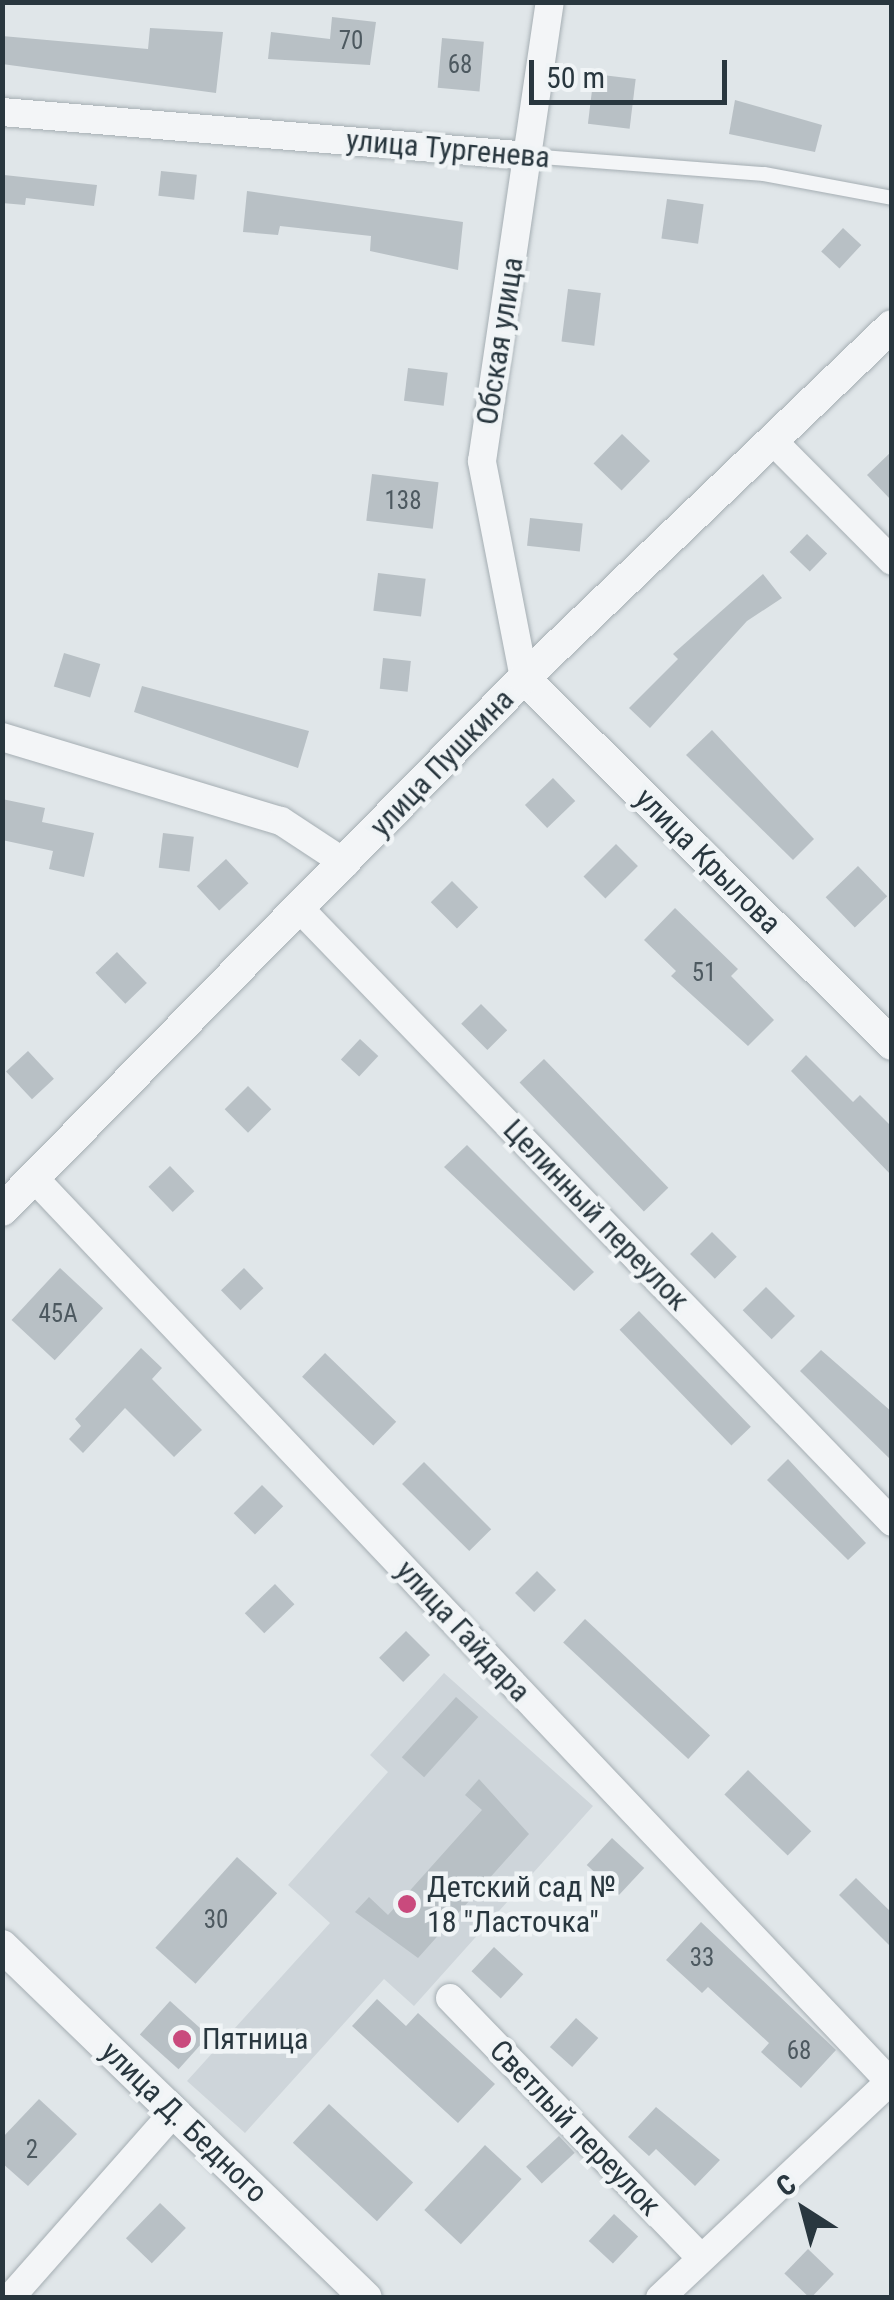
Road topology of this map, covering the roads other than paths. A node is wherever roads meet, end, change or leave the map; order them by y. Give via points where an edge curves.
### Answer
1 (550, 2) edge
2 (2, 112) edge
3 (529, 156) junction
4 (892, 198) edge
5 (892, 326) edge
6 (772, 440) junction
7 (892, 561) edge
8 (524, 678) junction
9 (2, 737) edge
10 (345, 862) junction
11 (300, 909) junction
12 (892, 1044) edge
13 (34, 1178) junction
14 (2, 1210) edge
15 (892, 1522) edge
16 (2, 1946) edge
17 (450, 1998) dead end
18 (891, 2082) edge
19 (174, 2112) junction
20 (700, 2257) junction
21 (10, 2298) edge
22 (366, 2298) edge
23 (660, 2298) edge

1 - 3 street, Обская улица
2 - 3 street, улица Тургенева
3 - 4 lane, улица Тургенева via 764,174
3 - 8 street, Обская улица via 482,461
5 - 6 street, улица Пушкина
6 - 7 street
6 - 8 street, улица Пушкина
8 - 10 street, улица Пушкина
8 - 12 street, улица Крылова
9 - 10 street via 282,821
10 - 11 street, улица Пушкина
11 - 13 street, улица Пушкина
11 - 15 street, Целинный переулок
13 - 14 street, улица Пушкина
13 - 18 street, улица Гайдара
16 - 19 street, улица Д. Бедного
17 - 20 street, Светлый переулок
18 - 20 street
19 - 21 street
19 - 22 street, улица Д. Бедного
20 - 23 street

